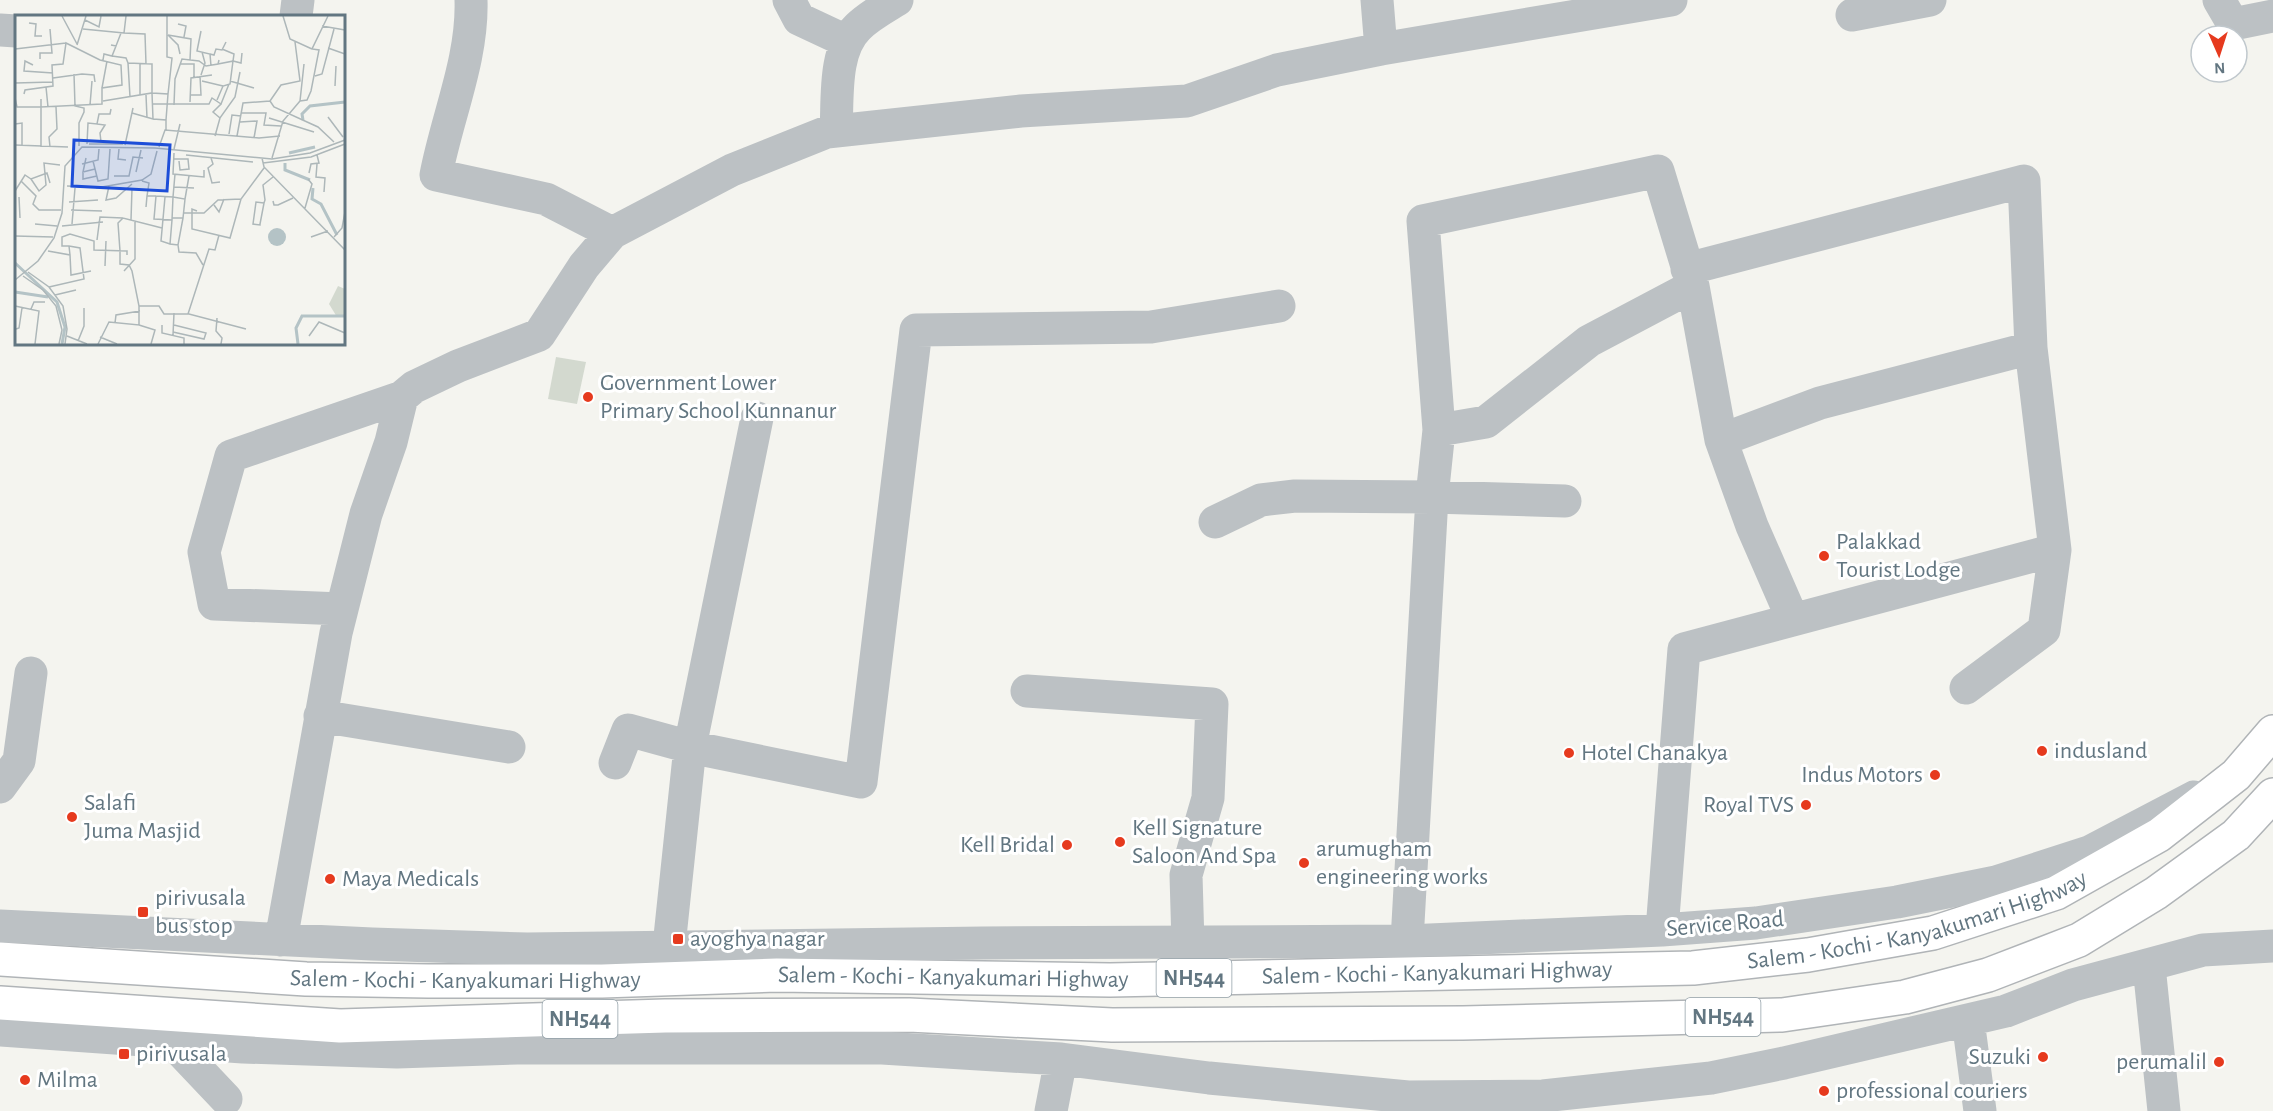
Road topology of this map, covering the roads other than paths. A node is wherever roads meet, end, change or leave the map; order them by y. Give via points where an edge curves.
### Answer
1 (298, 0) edge
2 (471, 0) edge
3 (789, 0) edge
4 (897, 0) edge
5 (1377, 0) edge
6 (1671, 0) edge
7 (1930, 0) edge
8 (2218, 0) edge
9 (296, 15) edge
10 (1852, 15) dead end
11 (2273, 16) edge
12 (846, 41) junction
13 (1381, 49) junction
14 (836, 131) junction
15 (612, 233) junction
16 (1690, 278) junction
17 (1279, 306) dead end
18 (2031, 348) junction
19 (402, 397) junction
20 (757, 418) dead end
21 (1439, 430) junction
22 (1721, 440) junction
23 (1432, 496) junction
24 (1564, 501) dead end
25 (1215, 522) dead end
26 (2055, 550) junction
27 (342, 609) junction
28 (1793, 620) junction
29 (31, 673) dead end
30 (1966, 688) dead end
31 (1027, 691) dead end
32 (320, 716) junction
33 (2273, 732) edge
34 (509, 747) dead end
35 (690, 747) junction
36 (615, 763) dead end
37 (2236, 775) junction
38 (0, 787) edge
39 (2273, 795) edge
40 (0, 926) edge
41 (1662, 930) junction
42 (281, 940) junction
43 (1407, 941) junction
44 (1188, 944) junction
45 (669, 946) junction
46 (2273, 946) edge
47 (0, 959) edge
48 (2149, 966) junction
49 (0, 1004) edge
50 (1968, 1020) junction
51 (0, 1030) edge
52 (172, 1042) junction
53 (243, 1047) junction
54 (1061, 1059) junction
55 (1623, 1099) edge
56 (224, 1105) edge
57 (1051, 1111) edge
58 (1980, 1111) edge
59 (2164, 1111) edge

1 - 9 street
2 - 15 street via 472,31 436,175 546,199
3 - 12 street via 799,19
4 - 12 street via 859,26
5 - 13 street
6 - 13 street
7 - 10 street
8 - 11 street via 2233,24
12 - 14 street
13 - 14 street via 1277,70 1187,101 1021,111
14 - 15 street via 732,170
15 - 19 street via 584,266 538,335 459,366 414,387
16 - 18 street via 2024,181
16 - 21 street via 1589,341 1486,422
16 - 21 street via 1658,171 1423,221
16 - 22 street
17 - 35 street via 1151,327 916,330 861,782
18 - 22 street via 1820,403
18 - 26 street
19 - 27 street
19 - 27 street via 231,456 204,552 214,604
20 - 35 street
21 - 23 street
22 - 28 street via 1752,526
23 - 24 street
23 - 25 street via 1295,496 1261,500
23 - 43 street
26 - 28 street
26 - 30 street via 2044,630
27 - 32 street
28 - 41 street via 1684,650
29 - 38 street via 19,761
31 - 44 street via 1212,704 1208,798 1186,875
32 - 34 street
32 - 42 street
33 - 37 highway, Salem - Kochi - Kanyakumari Highway / NH544
35 - 36 street via 628,730
35 - 45 street
37 - 41 street, Service Road via 2089,852 1996,882 1897,902 1767,921
37 - 47 highway, Salem - Kochi - Kanyakumari Highway / NH544 via 2159,835 2056,894 1933,933 1808,955 1693,968 1110,980 777,975 428,981 306,979
39 - 49 highway, Salem - Kochi - Kanyakumari Highway / NH544 via 2236,835 2156,894 2079,940 1988,975 1905,997 1771,1016 1112,1025 897,1015 665,1016 340,1026
40 - 42 street, Service Road
41 - 43 street, Service Road
42 - 45 street, Service Road via 527,949
43 - 44 street, Service Road
44 - 45 street, Service Road
46 - 48 street via 2203,950
48 - 50 street via 2073,985 2006,1011
48 - 59 street
50 - 55 street
50 - 58 street
51 - 52 street
52 - 53 street
52 - 56 street
53 - 54 street via 397,1052 518,1048 882,1048
53 - 56 street
54 - 55 street via 1408,1097
54 - 57 street

